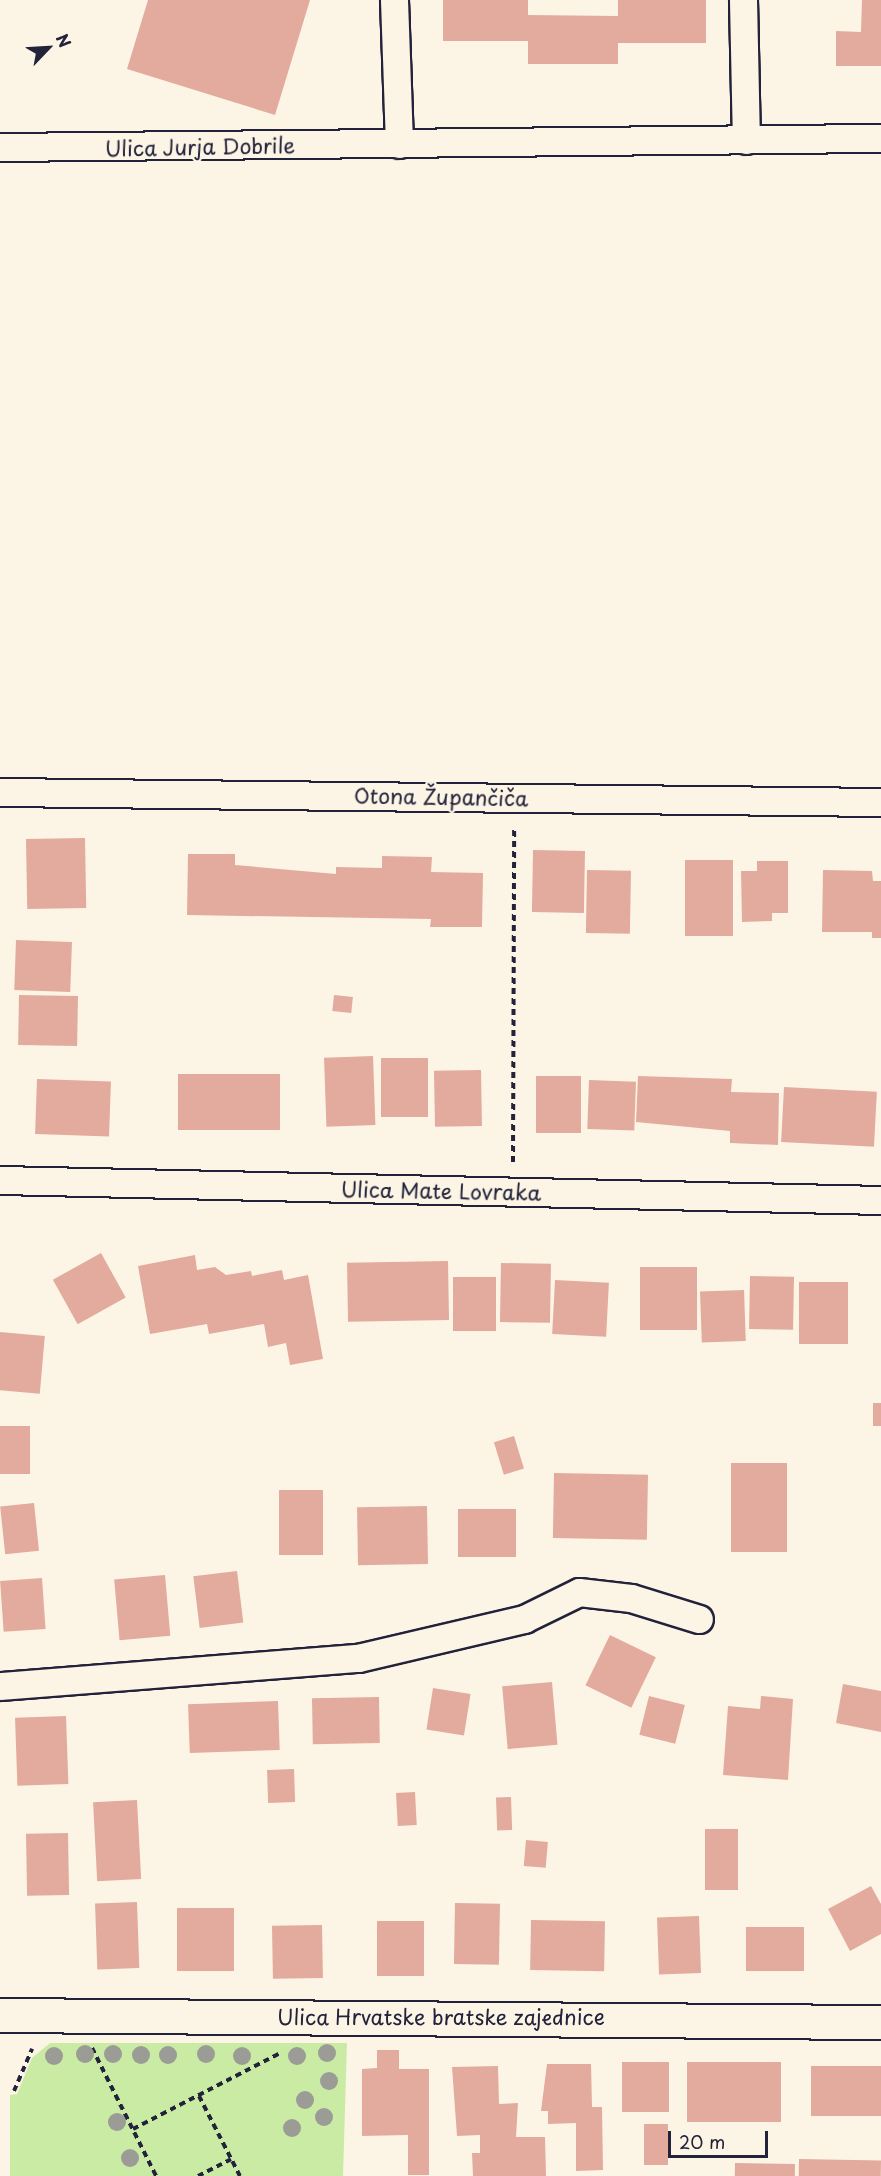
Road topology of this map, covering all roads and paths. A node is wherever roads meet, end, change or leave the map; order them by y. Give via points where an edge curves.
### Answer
1 (394, 0) edge
2 (743, 0) edge
3 (881, 138) edge
4 (746, 140) junction
5 (399, 144) junction
6 (0, 147) edge
7 (0, 792) edge
8 (514, 797) junction
9 (881, 802) edge
10 (0, 1180) edge
11 (513, 1192) junction
12 (881, 1200) edge
13 (699, 1619) dead end
14 (0, 1686) edge
15 (0, 2015) edge
16 (881, 2022) edge
17 (87, 2037) dead end
18 (29, 2042) dead end
19 (290, 2048) dead end
20 (14, 2091) dead end
21 (199, 2096) junction
22 (133, 2129) junction
23 (231, 2159) junction
24 (156, 2176) edge
25 (198, 2176) edge
26 (240, 2176) edge

1 - 5 street
2 - 4 street
3 - 4 street, Ulica Jurja Dobrile
4 - 5 street, Ulica Jurja Dobrile
5 - 6 street, Ulica Jurja Dobrile
7 - 8 street, Otona Župančiča
8 - 9 street, Otona Župančiča
8 - 11 path
10 - 11 street, Ulica Mate Lovraka
11 - 12 street, Ulica Mate Lovraka
13 - 14 street via 631,1598 579,1592 524,1619 358,1658
15 - 16 street, Ulica Hrvatske bratske zajednice
17 - 22 path
18 - 20 path via 39,2042 19,2070
19 - 21 path
21 - 22 path
21 - 23 path
22 - 24 path
23 - 25 path
23 - 26 path

